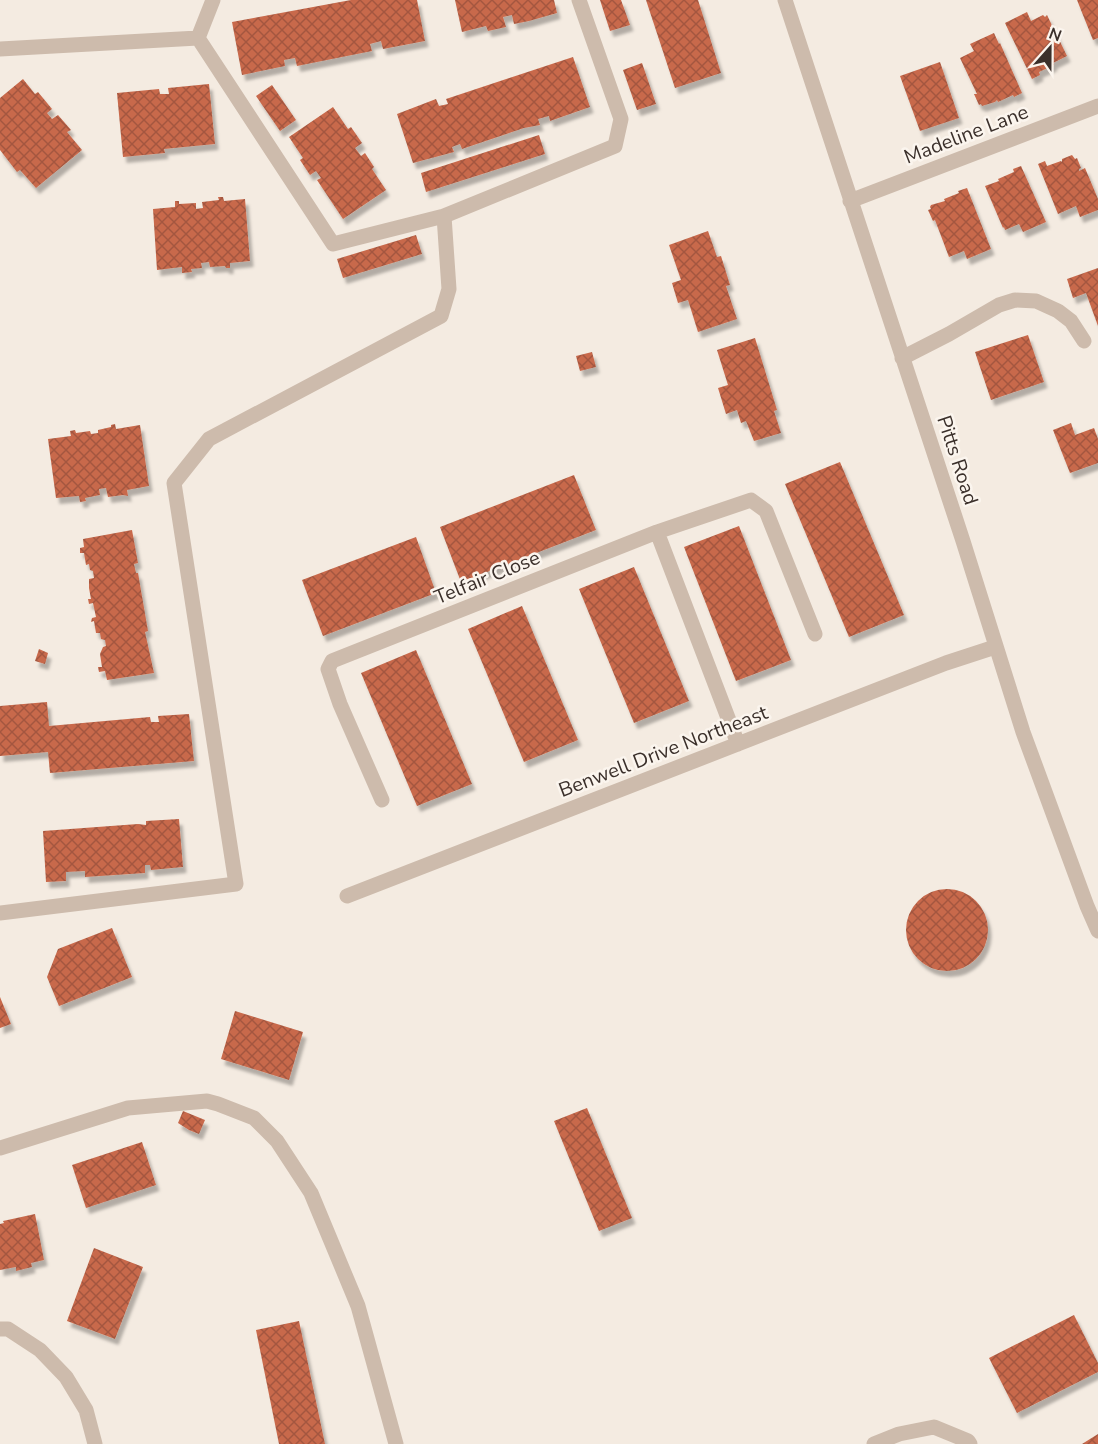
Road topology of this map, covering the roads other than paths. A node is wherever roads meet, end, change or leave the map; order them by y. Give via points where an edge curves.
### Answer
1 (213, 0) edge
2 (579, 0) edge
3 (784, 0) edge
4 (198, 38) junction
5 (0, 49) edge
6 (1098, 106) edge
7 (850, 201) junction
8 (444, 216) junction
9 (1084, 341) dead end
10 (902, 358) junction
11 (657, 532) junction
12 (815, 634) dead end
13 (995, 646) junction
14 (738, 744) junction
15 (382, 800) dead end
16 (347, 897) dead end
17 (1093, 903) edge
18 (0, 913) edge
19 (1098, 931) edge
20 (0, 1148) edge
21 (0, 1329) edge
22 (95, 1444) edge
23 (396, 1444) edge
24 (874, 1444) edge
25 (970, 1444) edge

1 - 4 street
2 - 8 street via 621,119 615,146
3 - 7 street, Pitts Road
4 - 5 street
4 - 8 street via 333,244
6 - 7 street, Madeline Lane
7 - 10 street, Pitts Road
8 - 18 street via 449,289 441,316 208,439 174,483 236,884
9 - 10 street via 1058,310 1036,301 1015,300
10 - 13 street, Pitts Road
11 - 12 street, Telfair Close via 751,500 766,511
11 - 14 street
11 - 15 street, Telfair Close via 332,661 328,669 334,686
13 - 14 street, Benwell Drive Northeast
13 - 17 street, Pitts Road via 1023,732
14 - 16 street, Benwell Drive Northeast
17 - 19 street, Pitts Road
20 - 23 street via 128,1108 207,1101 254,1118 277,1141 311,1193 358,1306
21 - 22 street via 8,1329 40,1350 66,1377 86,1410
24 - 25 street via 934,1427

